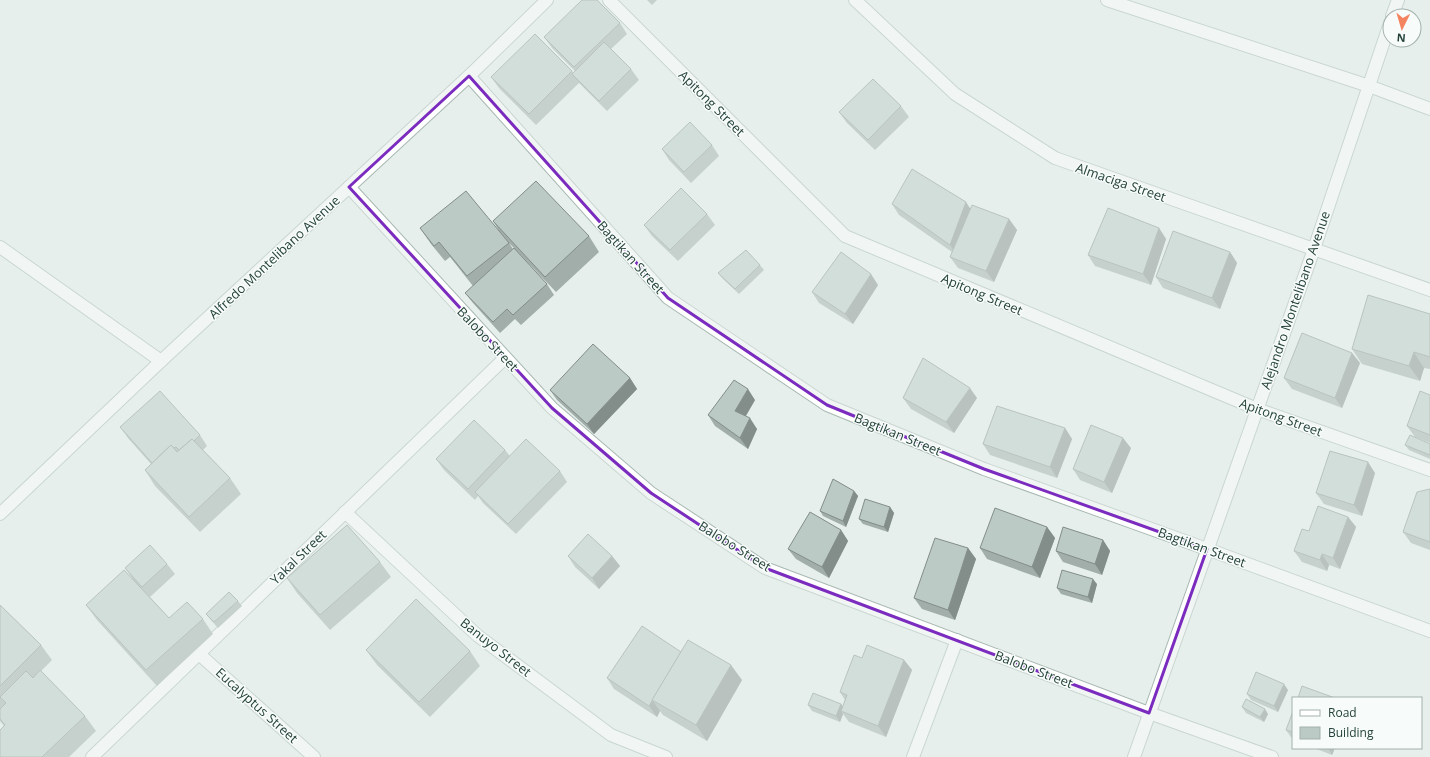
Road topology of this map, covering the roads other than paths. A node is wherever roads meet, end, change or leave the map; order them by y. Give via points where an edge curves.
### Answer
1 (548, 0) edge
2 (609, 0) edge
3 (854, 0) edge
4 (1107, 0) edge
5 (1382, 47) edge
6 (469, 76) junction
7 (1369, 86) junction
8 (1430, 109) edge
9 (349, 187) junction
10 (0, 248) edge
11 (1314, 249) junction
12 (1430, 290) edge
13 (505, 358) junction
14 (161, 361) junction
15 (1257, 409) junction
16 (1430, 470) edge
17 (345, 512) junction
18 (0, 514) edge
19 (1207, 549) junction
20 (1430, 631) edge
21 (957, 640) junction
22 (200, 654) junction
23 (1149, 713) junction
24 (92, 757) edge
25 (314, 757) edge
26 (666, 757) edge
27 (913, 757) edge
28 (1134, 757) edge
29 (1272, 757) edge

1 - 6 street, Alfredo Montelibano Avenue
2 - 15 street, Apitong Street via 845,236
3 - 11 street, Almaciga Street via 955,94 1055,158
4 - 7 street
5 - 7 street, Alejandro Montelibano Avenue
6 - 9 street, Alfredo Montelibano Avenue
6 - 19 street, Bagtikan Street via 668,298 827,405 984,469
7 - 8 street
7 - 11 street, Alejandro Montelibano Avenue
9 - 13 street, Balobo Street
9 - 14 street, Alfredo Montelibano Avenue
10 - 14 street
11 - 12 street, Almaciga Street
11 - 15 street, Alejandro Montelibano Avenue
13 - 17 street, Yakal Street
13 - 21 street, Balobo Street via 552,408 651,493 765,568
14 - 18 street, Alfredo Montelibano Avenue
15 - 16 street, Apitong Street
15 - 19 street, Alejandro Montelibano Avenue
17 - 22 street, Yakal Street
17 - 26 street, Banuyo Street via 478,636 611,734
19 - 20 street, Bagtikan Street
19 - 23 street, Alejandro Montelibano Avenue
21 - 23 street, Balobo Street
21 - 27 street
22 - 24 street, Yakal Street
22 - 25 street, Eucalyptus Street
23 - 28 street, Alejandro Montelibano Avenue
23 - 29 street, Balobo Street

